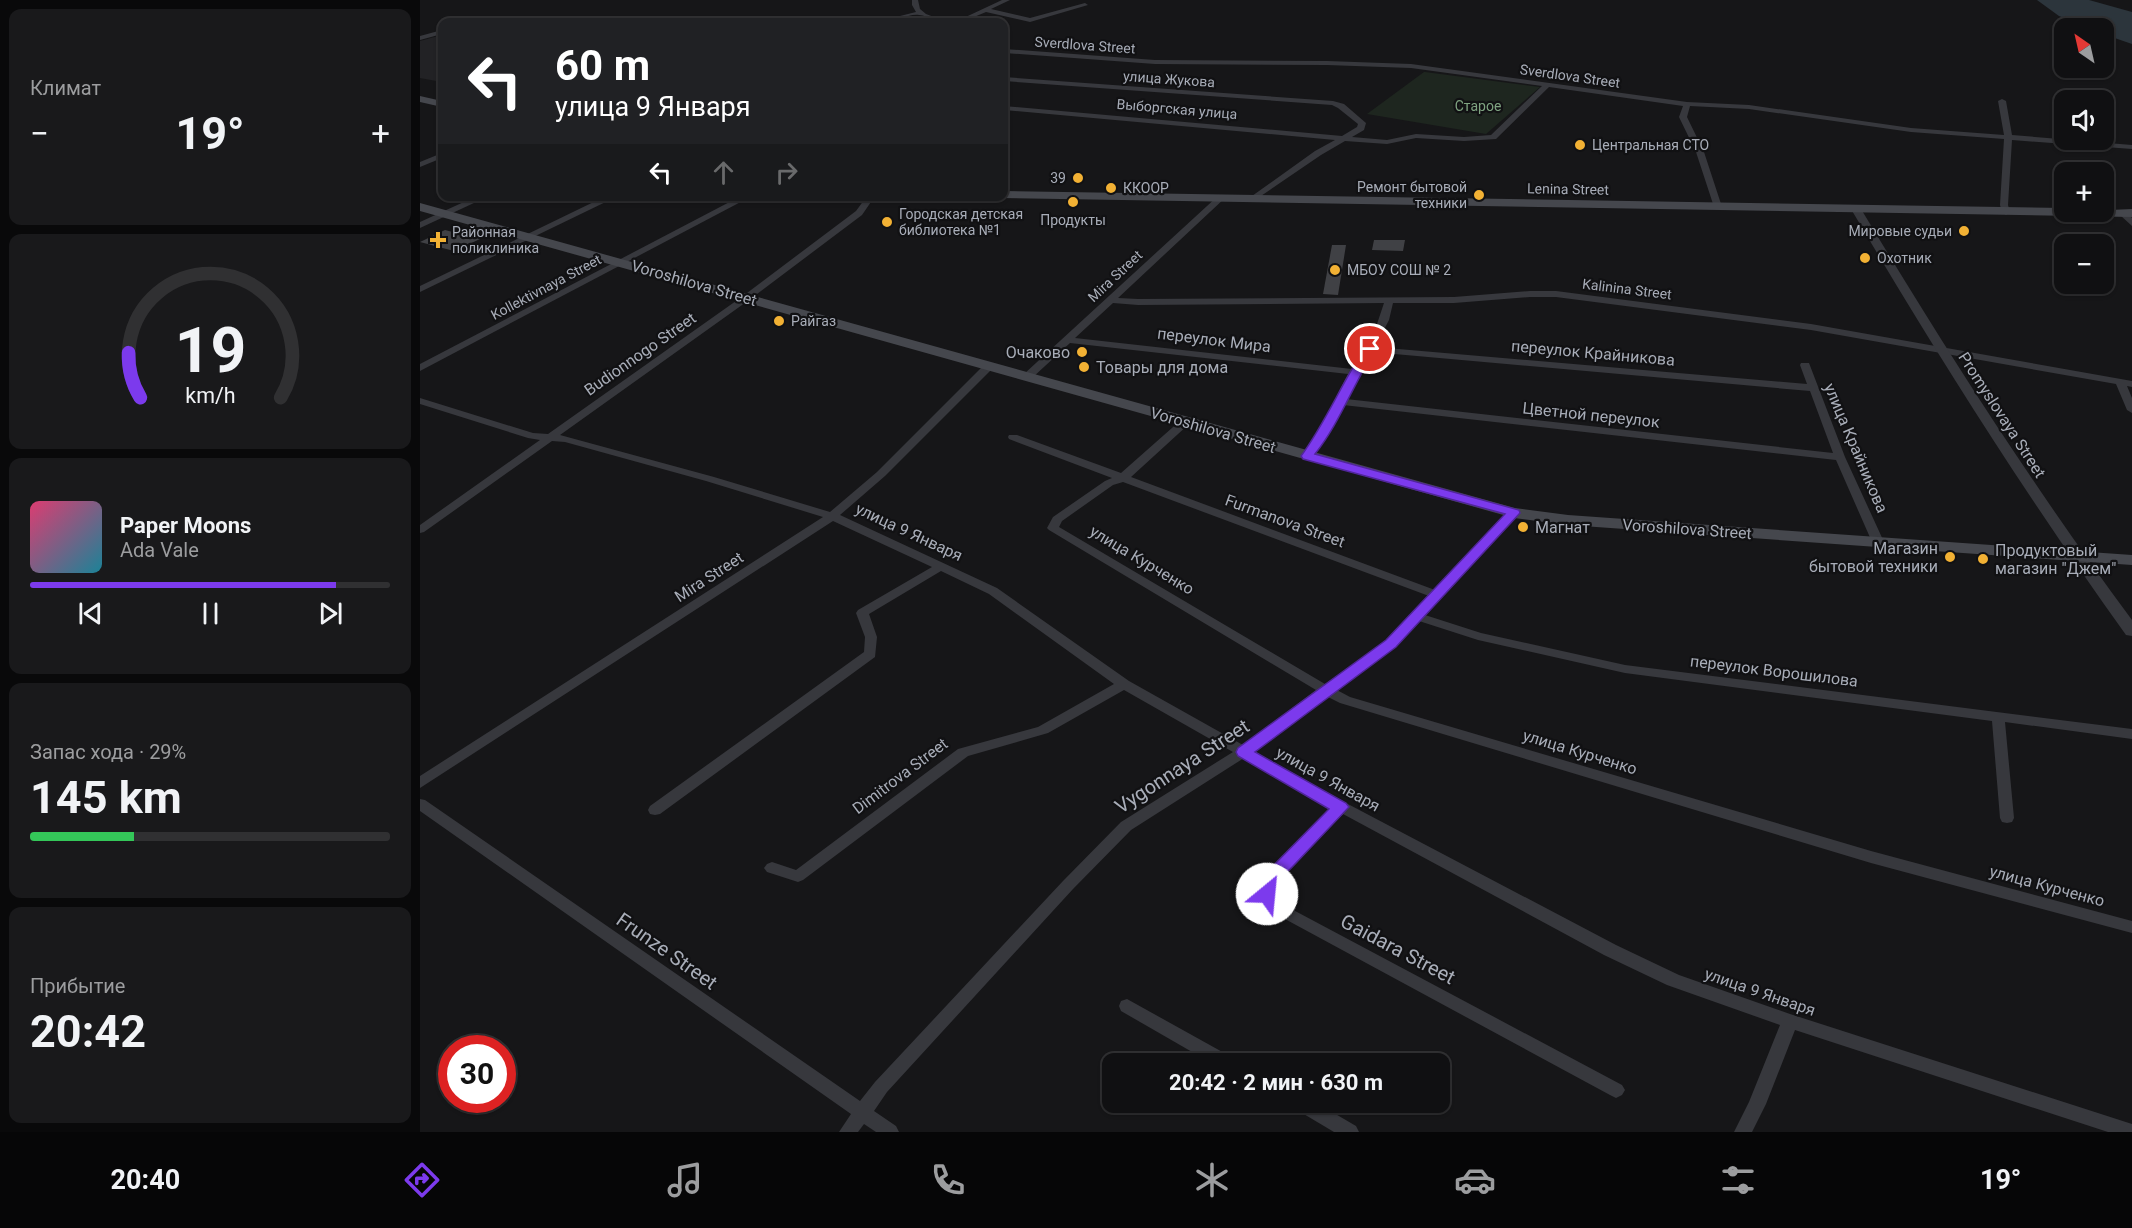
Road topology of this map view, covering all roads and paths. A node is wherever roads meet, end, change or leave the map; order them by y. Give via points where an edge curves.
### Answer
1 (915, 0) edge
2 (1007, 0) edge
3 (1085, 5) dead end
4 (986, 10) junction
5 (919, 13) junction
6 (897, 18) edge
7 (933, 18) edge
8 (967, 18) edge
9 (438, 33) edge
10 (420, 38) edge
11 (1008, 51) edge
12 (1008, 79) edge
13 (1547, 85) junction
14 (423, 101) edge
15 (2002, 101) dead end
16 (438, 103) edge
17 (1687, 104) junction
18 (1008, 108) edge
19 (1347, 137) junction
20 (2008, 137) junction
21 (2132, 147) edge
22 (438, 157) edge
23 (420, 165) edge
24 (1008, 195) edge
25 (1222, 197) junction
26 (1255, 198) junction
27 (474, 201) edge
28 (603, 201) edge
29 (739, 201) edge
30 (868, 201) edge
31 (420, 207) edge
32 (1718, 207) junction
33 (1856, 209) junction
34 (2006, 212) junction
35 (2128, 213) edge
36 (446, 214) junction
37 (2132, 223) edge
38 (420, 225) edge
39 (527, 237) junction
40 (621, 263) junction
41 (420, 289) edge
42 (746, 298) junction
43 (1113, 300) junction
44 (1389, 300) junction
45 (1070, 339) junction
46 (1370, 349) junction
47 (1940, 349) junction
48 (990, 365) junction
49 (1805, 365) dead end
50 (420, 368) edge
51 (1355, 372) junction
52 (1028, 376) junction
53 (2120, 382) junction
54 (2132, 384) edge
55 (1813, 388) junction
56 (420, 401) edge
57 (1340, 401) junction
58 (2132, 410) edge
59 (1185, 422) junction
60 (1013, 437) dead end
61 (548, 438) junction
62 (1307, 456) junction
63 (1840, 457) junction
64 (1122, 478) junction
65 (1514, 513) junction
66 (832, 516) junction
67 (420, 530) edge
68 (1878, 542) junction
69 (2075, 555) junction
70 (2132, 560) edge
71 (940, 567) junction
72 (1437, 595) junction
73 (1416, 616) junction
74 (2132, 631) edge
75 (1124, 684) junction
76 (1325, 690) junction
77 (1998, 716) junction
78 (2132, 734) edge
79 (1244, 752) junction
80 (420, 783) edge
81 (420, 804) edge
82 (1341, 807) junction
83 (655, 810) dead end
84 (2007, 818) dead end
85 (772, 868) dead end
86 (2132, 927) edge
87 (1127, 1006) dead end
88 (1790, 1022) junction
89 (1210, 1053) edge
90 (1616, 1090) dead end
91 (863, 1113) junction
92 (1317, 1113) edge
93 (848, 1132) edge
94 (890, 1132) edge
95 (1350, 1132) edge
96 (1743, 1132) edge
97 (2132, 1132) edge

1 - 5 street
2 - 4 street
3 - 4 street via 1030,20
4 - 8 street
5 - 6 street
5 - 7 street
9 - 10 street
11 - 13 street, Sverdlova Street via 1155,62 1411,66
12 - 19 street, улица Жукова via 1333,103 1362,123
13 - 17 street, Sverdlova Street
13 - 19 street via 1498,134 1486,139 1416,136 1387,142
14 - 16 main road
15 - 20 street
17 - 20 street, Sverdlova Street via 1749,107 1911,130
17 - 32 street via 1683,117 1700,152
18 - 19 street, Выборгская улица
19 - 26 street
20 - 21 street, Sverdlova Street
20 - 34 street
22 - 23 street
24 - 25 main road, Lenina Street
25 - 26 main road, Lenina Street
25 - 43 street, Mira Street
26 - 32 main road, Lenina Street
27 - 36 street
28 - 39 street
29 - 40 street, Kollektivnaya Street
30 - 42 street, Budionnogo Street via 860,213
31 - 36 main road, Voroshilova Street
32 - 33 main road, Lenina Street
33 - 34 main road, Lenina Street
33 - 47 street, Promyslovaya Street
34 - 35 main road, Lenina Street
35 - 37 street
36 - 38 street
36 - 39 main road, Voroshilova Street
39 - 40 main road, Voroshilova Street
39 - 41 street
40 - 42 main road, Voroshilova Street
40 - 50 street, Kollektivnaya Street
42 - 48 main road, Voroshilova Street
42 - 61 street, Budionnogo Street
43 - 44 street, Kalinina Street
43 - 45 street, Mira Street
44 - 46 street
44 - 47 street, Kalinina Street via 1488,298 1528,292 1556,294 1811,327
45 - 51 street, переулок Мира
45 - 52 street, Mira Street
46 - 51 street
46 - 55 street, переулок Крайникова
47 - 53 street, Kalinina Street
47 - 69 street, Promyslovaya Street
48 - 52 main road, Voroshilova Street
48 - 66 street, Mira Street via 881,474
49 - 55 street, улица Крайникова
51 - 57 street
52 - 59 main road, Voroshilova Street
53 - 54 street, Kalinina Street
53 - 58 street
55 - 63 street, улица Крайникова
56 - 61 street, улица 9 Января
57 - 62 street
57 - 63 street, Цветной переулок
59 - 62 main road, Voroshilova Street
59 - 64 street
60 - 64 street, Furmanova Street
61 - 66 street, улица 9 Января via 677,470
61 - 67 street, Budionnogo Street
62 - 65 main road, Voroshilova Street
63 - 68 street, улица Крайникова
64 - 72 street, Furmanova Street
64 - 76 street, улица Курченко via 1057,519 1053,528
65 - 68 main road, Voroshilova Street
65 - 72 street, Vygonnaya Street
66 - 71 street, улица 9 Января
66 - 80 street, Mira Street
68 - 69 main road, Voroshilova Street
69 - 70 main road, Voroshilova Street
69 - 74 street, Promyslovaya Street
71 - 75 street, улица 9 Января via 993,591
71 - 83 street via 862,613 871,638 870,654
72 - 73 street, Vygonnaya Street
73 - 76 street, Vygonnaya Street via 1391,644
73 - 77 street, переулок Ворошилова via 1478,636 1625,669
75 - 79 street, улица 9 Января
75 - 85 street, Dimitrova Street via 1043,730 963,752 798,876
76 - 79 street, Vygonnaya Street
76 - 86 street, улица Курченко via 1346,700 1860,854
77 - 78 street, переулок Ворошилова
77 - 84 street
79 - 82 street, улица 9 Января
79 - 91 street, Vygonnaya Street via 1126,826 881,1087
81 - 91 street, Frunze Street
82 - 88 street, улица 9 Января via 1662,975
82 - 90 street, Gaidara Street via 1271,878 1267,894 1277,908
87 - 89 street
88 - 96 street
88 - 97 street, улица 9 Января
91 - 93 street, Vygonnaya Street
91 - 94 street, Frunze Street
92 - 95 street

